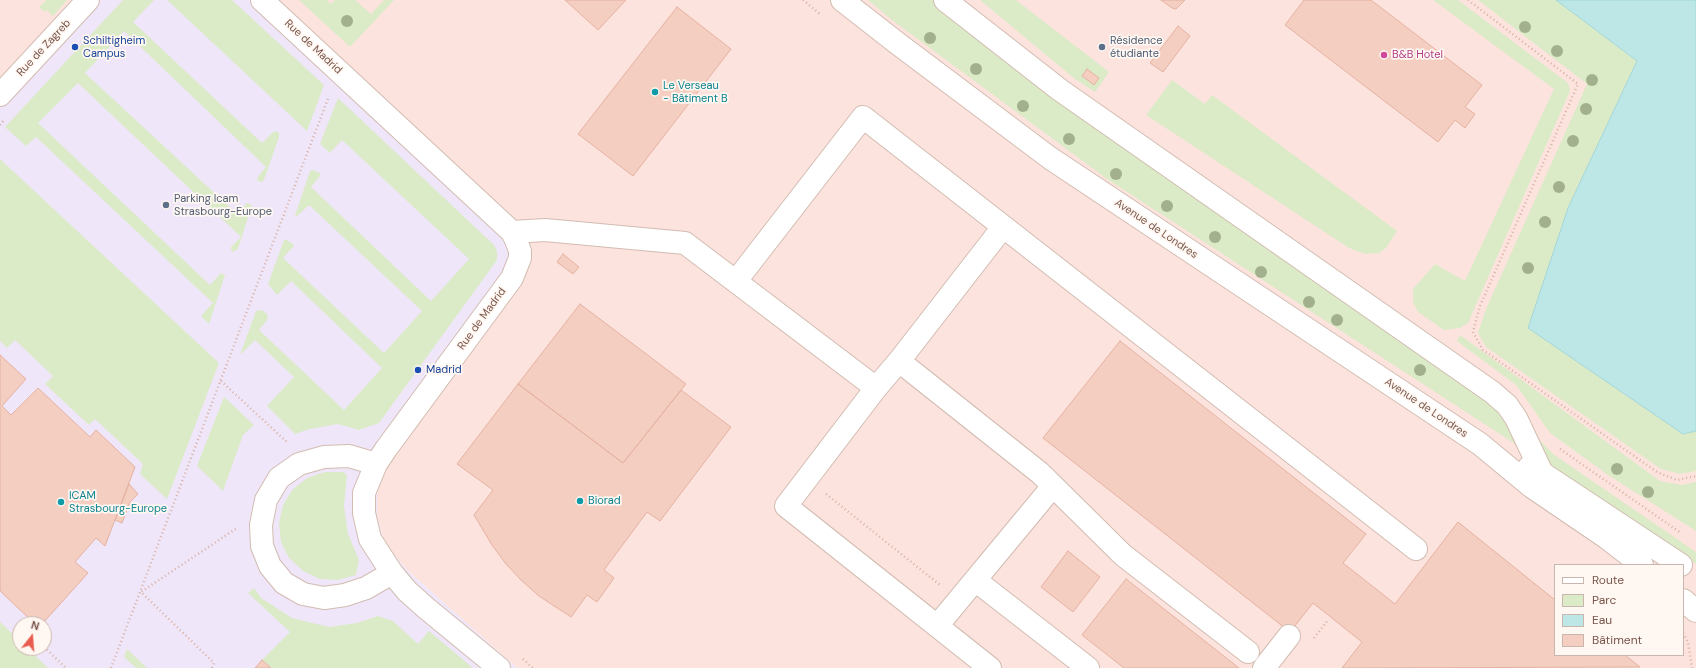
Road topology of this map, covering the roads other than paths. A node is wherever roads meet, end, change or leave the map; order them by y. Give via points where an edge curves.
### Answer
1 (88, 0) edge
2 (262, 0) edge
3 (842, 0) edge
4 (945, 0) edge
5 (0, 95) edge
6 (1003, 227) junction
7 (512, 232) junction
8 (736, 281) junction
9 (899, 361) junction
10 (876, 388) junction
11 (1480, 444) junction
12 (376, 464) junction
13 (1542, 473) junction
14 (1053, 486) junction
15 (1416, 550) dead end
16 (1641, 564) edge
17 (1679, 564) edge
18 (1684, 567) edge
19 (392, 573) junction
20 (1696, 575) edge
21 (975, 580) junction
22 (1684, 601) edge
23 (1696, 611) edge
24 (937, 626) junction
25 (1289, 636) dead end
26 (1248, 652) dead end
27 (499, 668) edge
28 (990, 668) edge
29 (1088, 668) edge
30 (1264, 668) edge

1 - 5 street, Rue de Zagreb
2 - 7 street, Rue de Madrid
3 - 11 street, Avenue de Londres via 1050,158
4 - 13 street via 1103,121 1492,392 1507,404 1516,418
6 - 8 street via 863,116
6 - 9 street
6 - 15 street
7 - 8 street via 545,230 685,243
7 - 12 street, Rue de Madrid via 520,258 512,278
8 - 10 street
9 - 10 street
9 - 14 street
10 - 24 street via 786,506
11 - 13 street, Avenue de Londres
11 - 16 street, Avenue de Londres via 1532,487
12 - 19 street, Rue de Madrid via 364,494 364,513 370,539
12 - 19 street via 349,456 324,457 298,464 279,478 266,500 261,525 262,546 274,572 284,583 303,594 324,598 345,595 366,588
13 - 17 street, Avenue de Londres
14 - 21 street
14 - 26 street via 1123,555
18 - 20 street, Avenue de Londres
19 - 27 street, Rue de Madrid via 426,608
21 - 24 street
21 - 29 street
22 - 23 street
24 - 28 street
25 - 30 street

